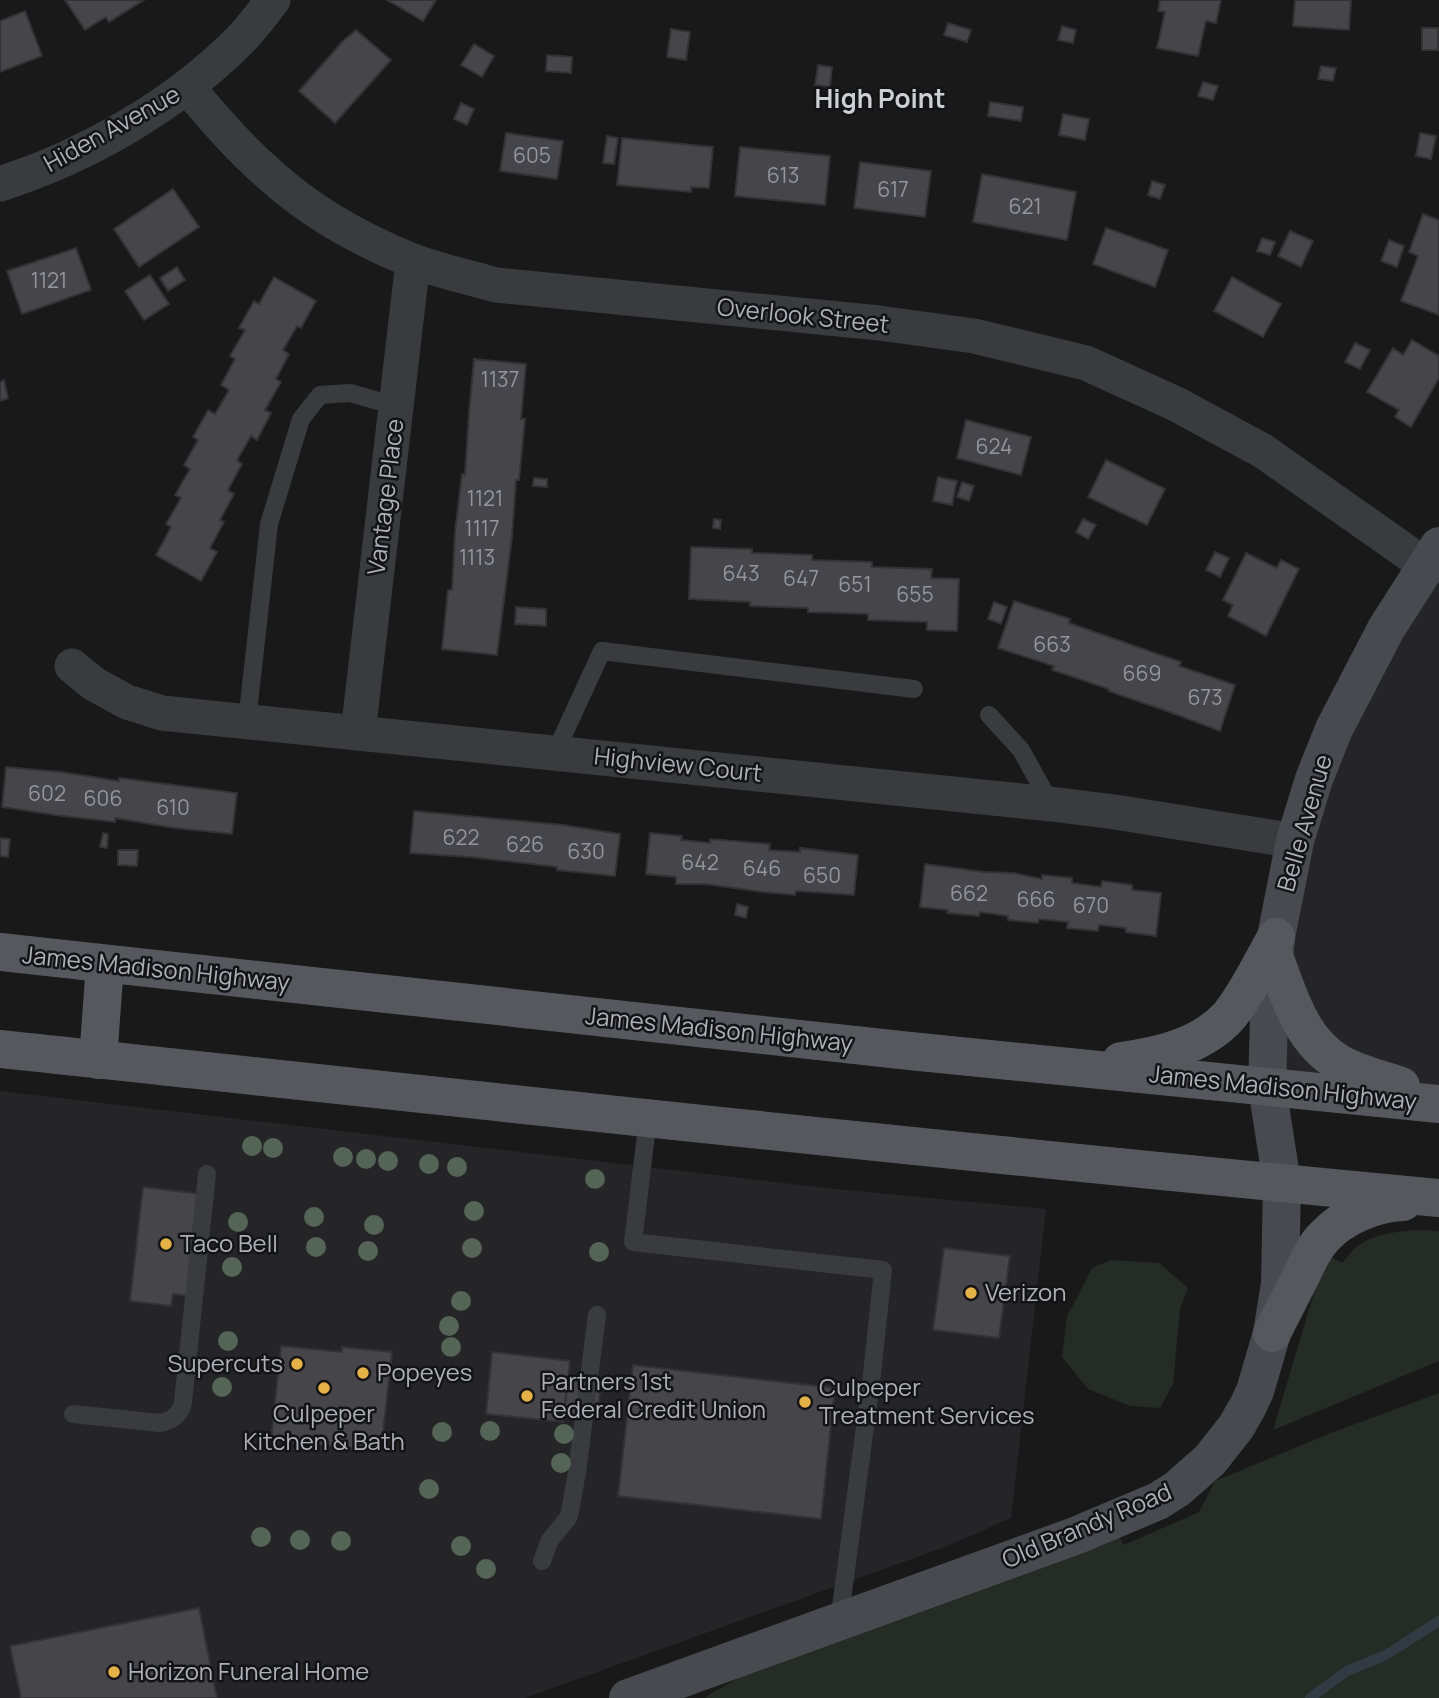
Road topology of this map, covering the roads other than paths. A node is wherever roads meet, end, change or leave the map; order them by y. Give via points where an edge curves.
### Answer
1 (273, 0) edge
2 (187, 87) junction
3 (0, 184) edge
4 (413, 261) junction
5 (396, 406) junction
6 (1434, 561) edge
7 (72, 666) dead end
8 (914, 689) dead end
9 (989, 715) dead end
10 (247, 721) junction
11 (358, 733) junction
12 (555, 752) junction
13 (1051, 804) junction
14 (1295, 841) junction
15 (1275, 946) junction
16 (0, 952) edge
17 (105, 964) junction
18 (0, 1049) edge
19 (98, 1059) junction
20 (1072, 1068) junction
21 (1267, 1087) junction
22 (1439, 1101) edge
23 (648, 1118) junction
24 (208, 1174) dead end
25 (1282, 1183) junction
26 (1439, 1199) edge
27 (597, 1315) dead end
28 (1272, 1333) junction
29 (73, 1414) dead end
30 (542, 1561) dead end
31 (839, 1622) junction
32 (628, 1698) edge

1 - 2 street, Hiden Avenue via 240,40
2 - 3 street, Hiden Avenue via 92,145
2 - 4 street, Overlook Street via 269,174 307,204 359,236
4 - 5 street, Vantage Place
4 - 6 street, Overlook Street via 496,285 892,325 974,336 1086,363 1263,451
5 - 10 lane via 350,394 320,395 301,419 269,524
5 - 11 street, Vantage Place
6 - 14 street, Belle Avenue via 1386,629 1334,729
7 - 10 street, Highview Court via 127,702 162,713
8 - 12 lane via 602,651
9 - 13 lane via 1021,750
10 - 11 street, Highview Court
11 - 12 street, Highview Court
12 - 13 street, Highview Court
13 - 14 street, Highview Court
14 - 15 street, Belle Avenue
15 - 20 main road via 1227,1017 1202,1038 1149,1057
15 - 21 street, Belle Avenue
15 - 22 main road via 1294,1009 1327,1055
16 - 17 main road, James Madison Highway
17 - 19 main road
17 - 20 main road, James Madison Highway
18 - 19 main road
19 - 23 main road
20 - 21 main road, James Madison Highway
21 - 22 main road, James Madison Highway
21 - 25 street, Old Brandy Road
23 - 25 main road
23 - 31 lane via 634,1242 883,1270
24 - 29 lane via 180,1412 160,1423
25 - 26 main road
25 - 28 street, Old Brandy Road via 1280,1284
26 - 28 main road via 1370,1209 1335,1227 1313,1253
27 - 30 lane via 570,1512
28 - 31 street, Old Brandy Road via 1255,1391 1236,1427 1210,1460 1177,1489 1075,1536
31 - 32 street, Old Brandy Road

